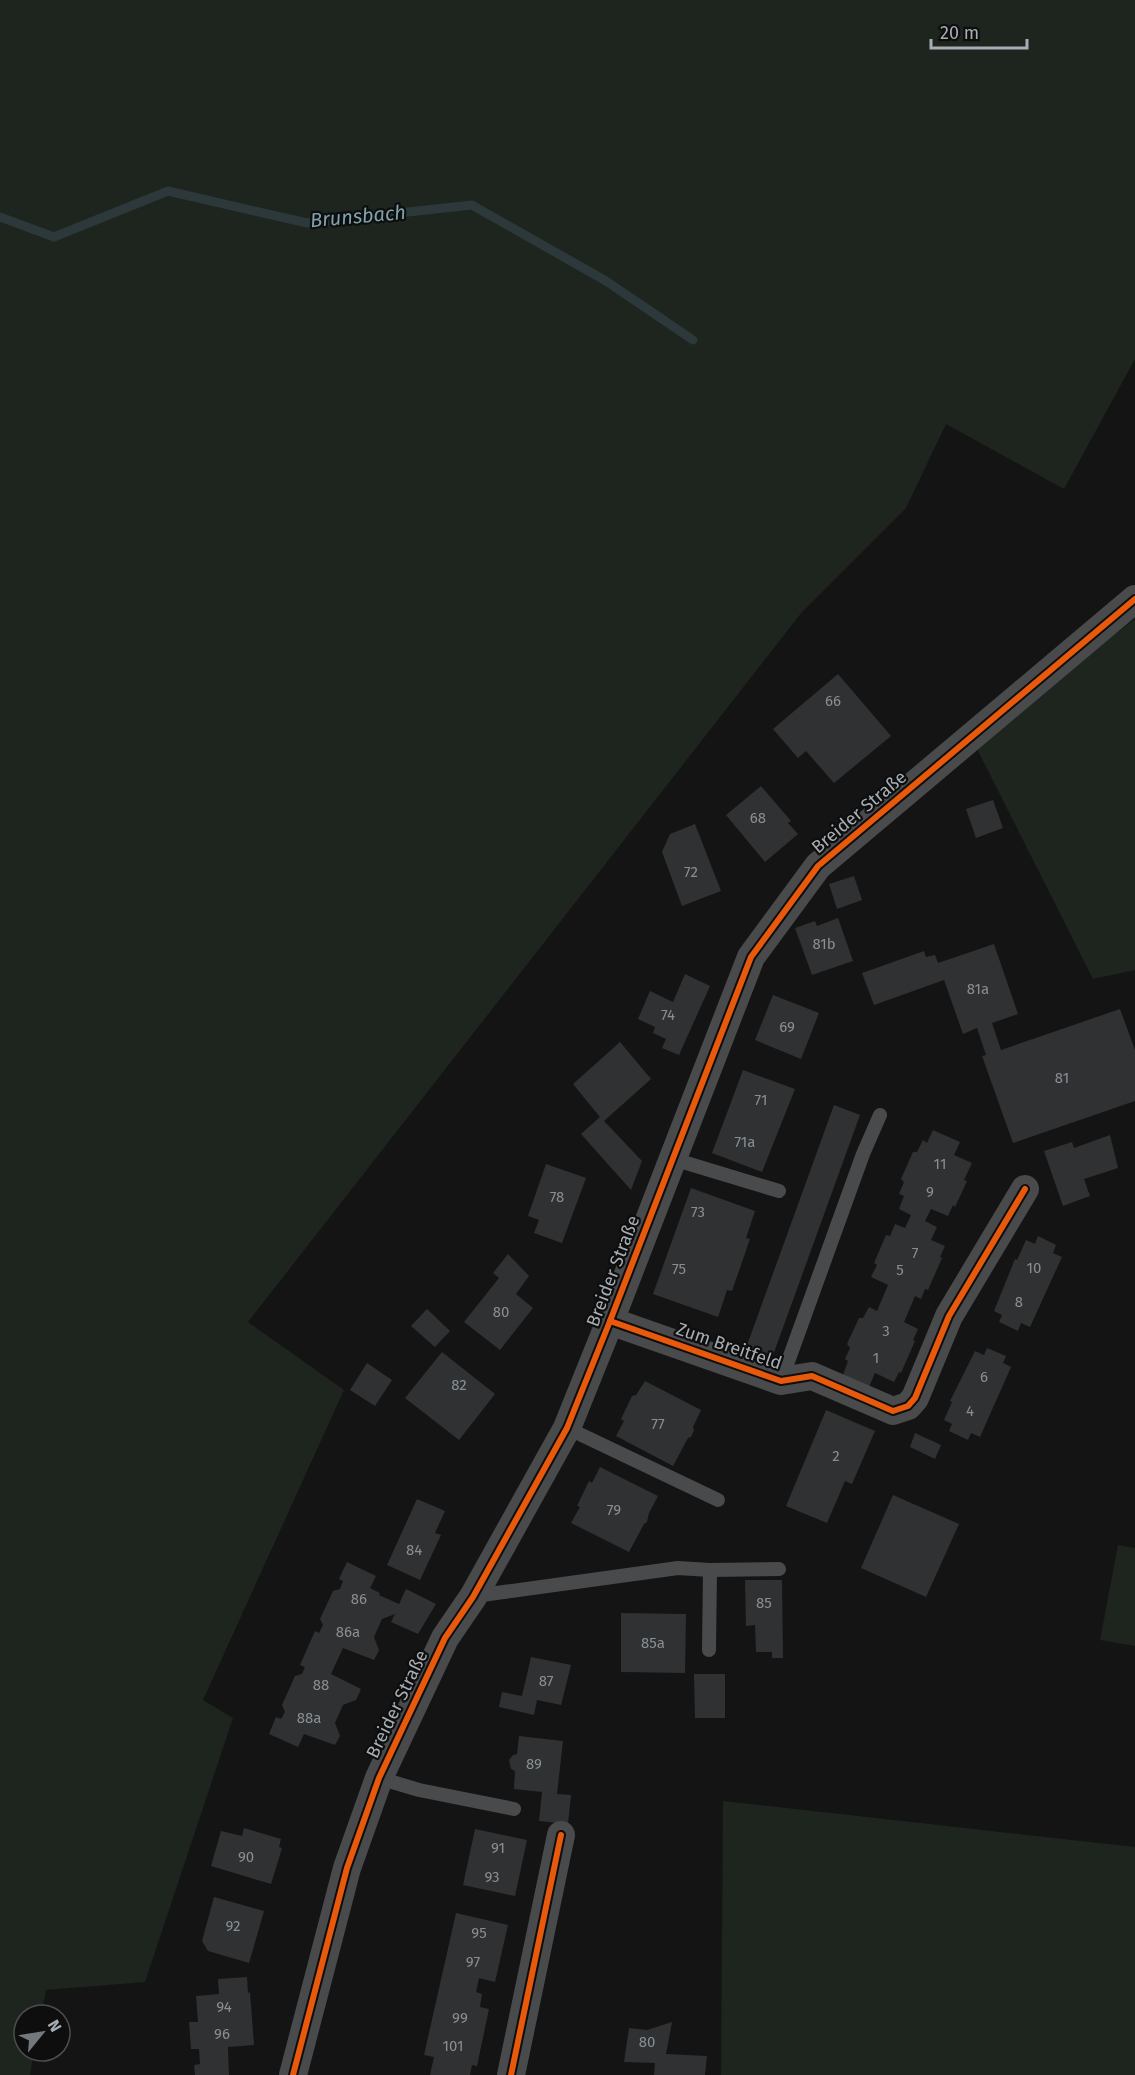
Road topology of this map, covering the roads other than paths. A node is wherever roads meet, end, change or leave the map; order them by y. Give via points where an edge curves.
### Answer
1 (1135, 599) edge
2 (880, 1115) dead end
3 (673, 1159) junction
4 (1025, 1189) dead end
5 (779, 1191) dead end
6 (610, 1321) junction
7 (781, 1382) junction
8 (567, 1428) junction
9 (718, 1500) dead end
10 (779, 1569) dead end
11 (710, 1570) junction
12 (473, 1597) junction
13 (709, 1650) dead end
14 (379, 1778) junction
15 (514, 1809) dead end
16 (561, 1835) dead end
17 (293, 2075) edge
18 (511, 2075) edge

1 - 3 street, Breider Straße via 818,866 751,957
2 - 7 lane, Zum Breitfeld
3 - 5 lane
3 - 6 street, Breider Straße
4 - 7 street, Zum Breitfeld via 949,1316 915,1398 908,1406 893,1412 812,1376
6 - 7 street, Zum Breitfeld
6 - 8 street, Breider Straße
8 - 9 lane
8 - 12 street, Breider Straße
10 - 11 lane
11 - 12 lane via 678,1568
11 - 13 lane
12 - 14 street, Breider Straße via 445,1638
14 - 15 lane
14 - 17 street, Breider Straße via 347,1868
16 - 18 street

